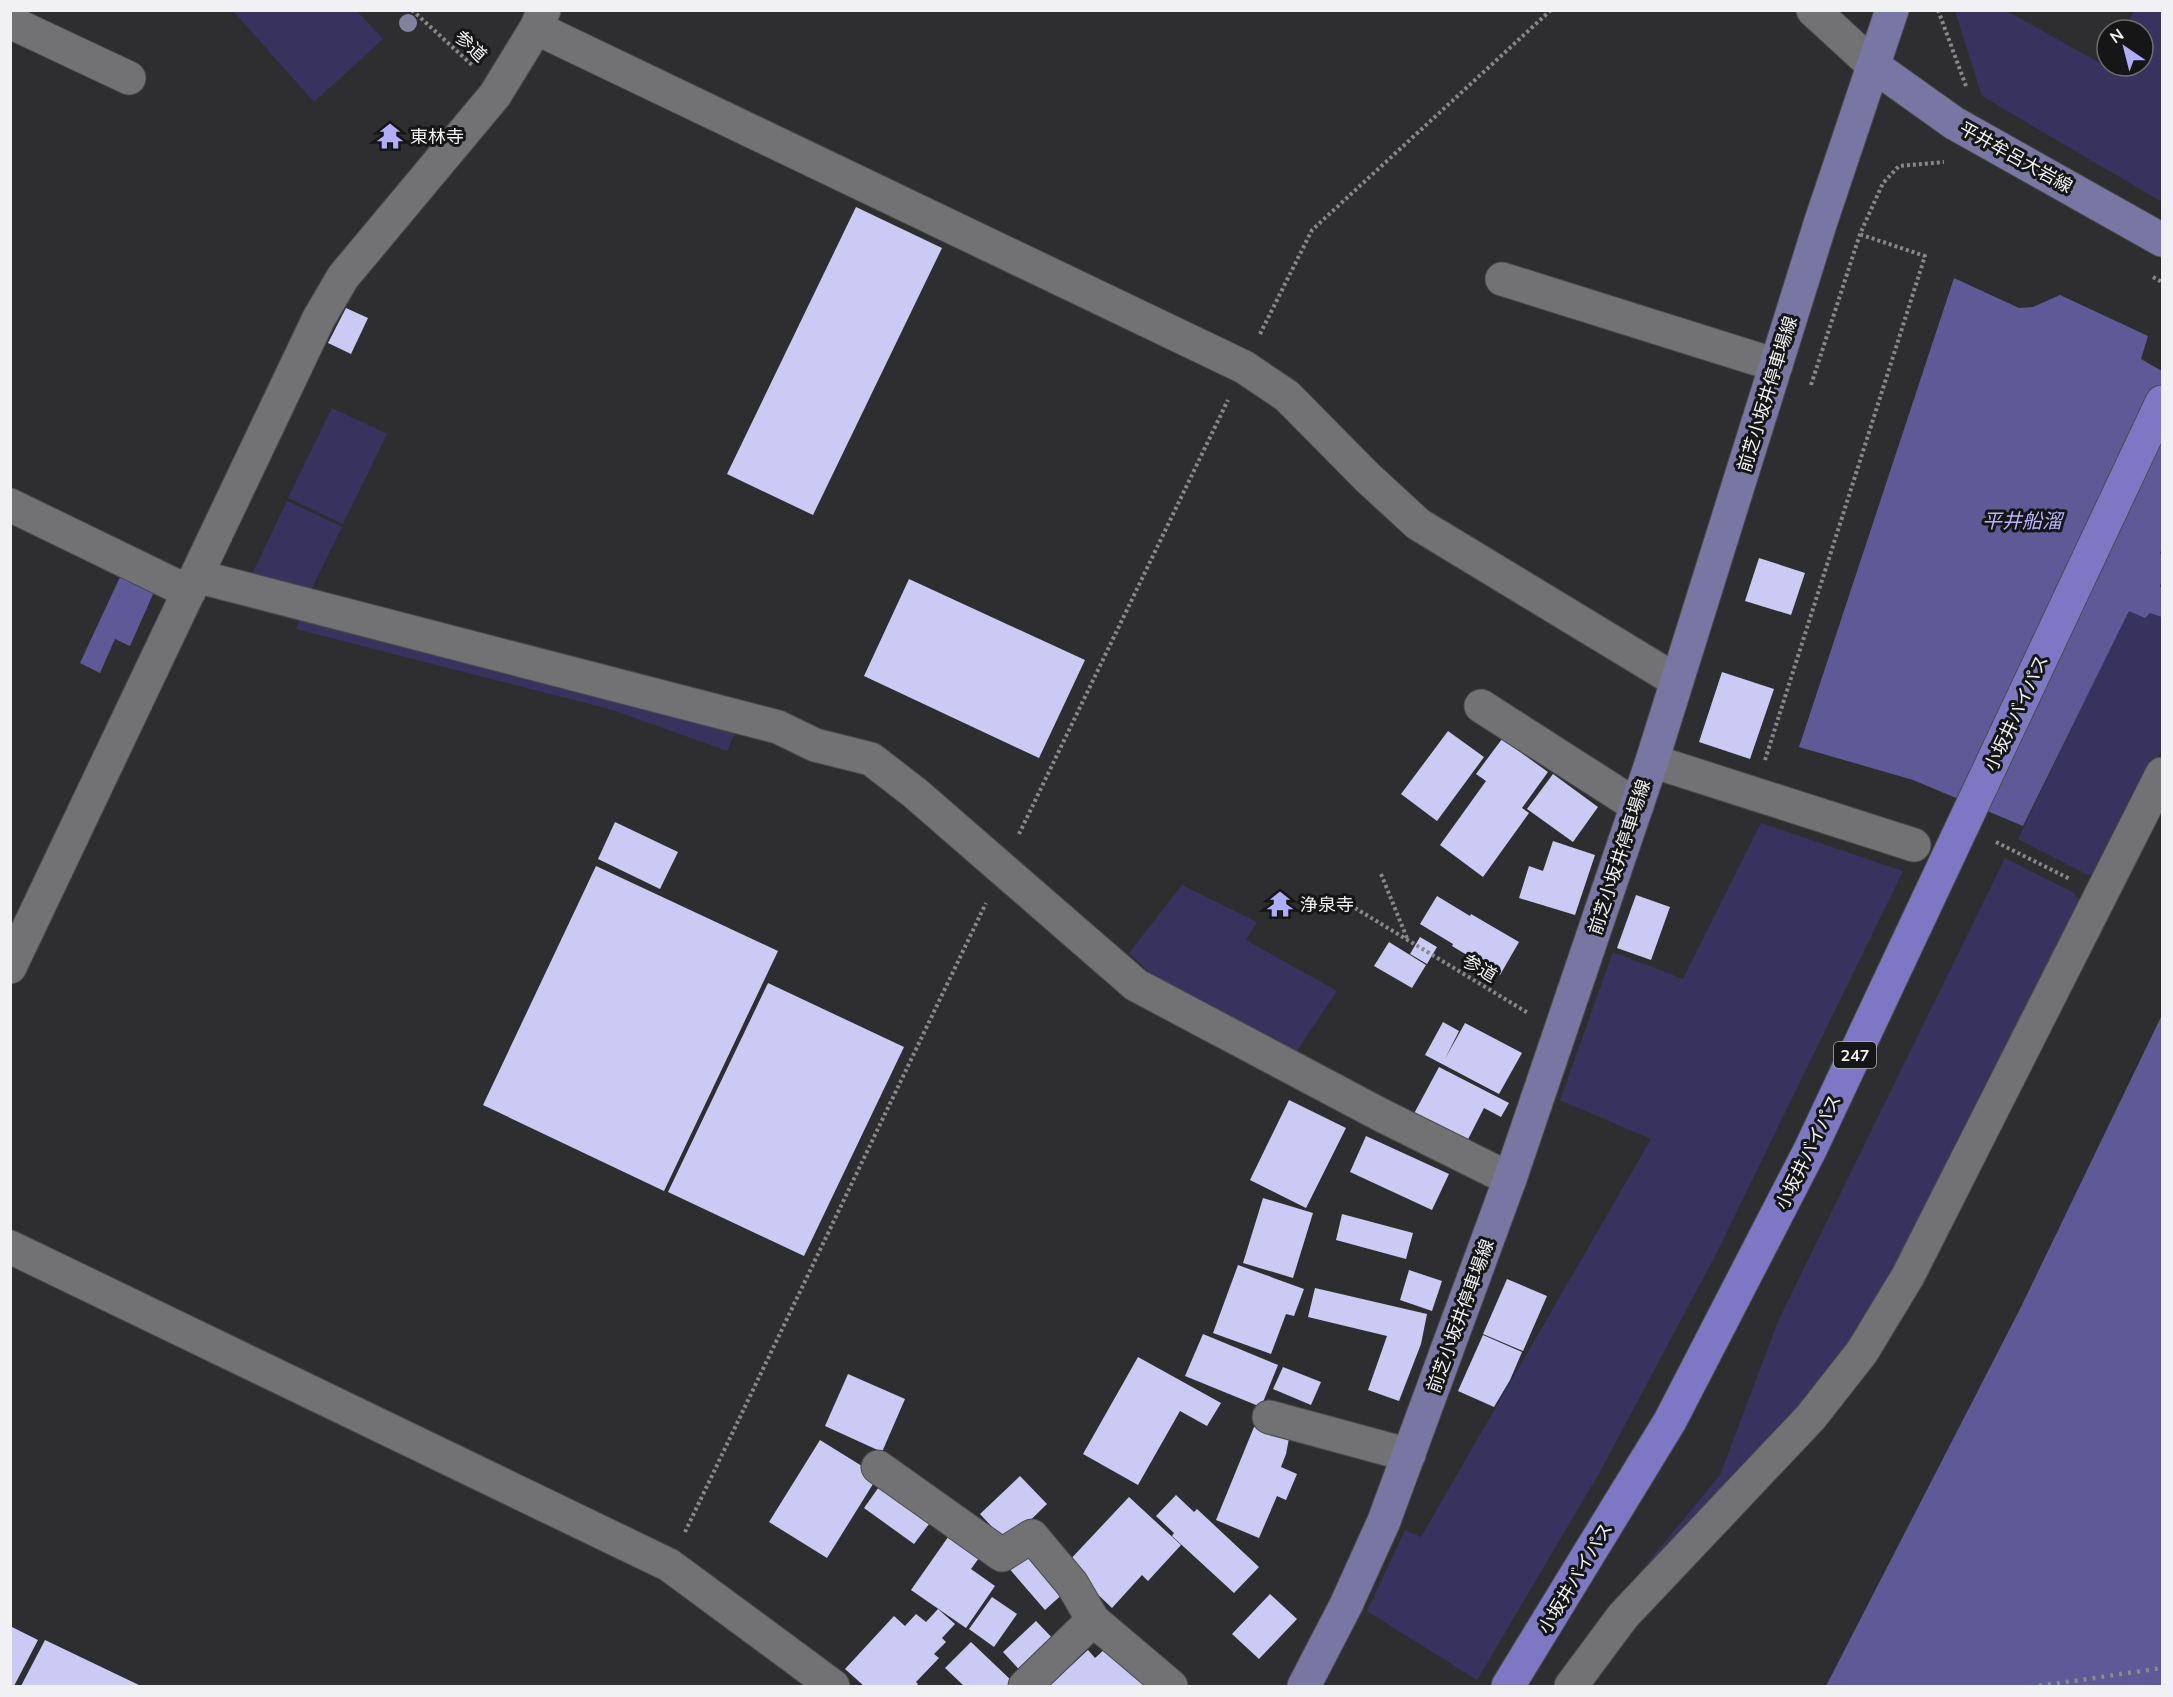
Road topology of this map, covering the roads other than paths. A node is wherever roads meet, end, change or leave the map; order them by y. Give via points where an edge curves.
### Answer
1 (1813, 10) edge
2 (1892, 10) edge
3 (540, 19) edge
4 (10, 22) edge
5 (1874, 66) junction
6 (129, 78) dead end
7 (2163, 240) edge
8 (1502, 279) dead end
9 (1776, 365) junction
10 (2163, 402) edge
11 (10, 505) edge
12 (192, 584) junction
13 (1677, 681) junction
14 (1481, 706) dead end
15 (1652, 761) junction
16 (2163, 774) edge
17 (1637, 806) junction
18 (1914, 845) dead end
19 (10, 967) edge
20 (1510, 1179) junction
21 (10, 1247) edge
22 (1269, 1417) dead end
23 (1409, 1455) junction
24 (878, 1467) dead end
25 (1094, 1620) junction
26 (832, 1686) edge
27 (1025, 1686) edge
28 (1171, 1686) edge
29 (1304, 1686) edge
30 (1508, 1686) edge
31 (1571, 1686) edge

1 - 5 street
2 - 5 main road, 前芝小坂井停車場線
3 - 12 street via 495,95 343,277 319,318
3 - 13 street via 1244,367 1287,396 1418,524
4 - 6 street
5 - 7 main road, 平井牟呂大岩線 via 1954,123
5 - 9 main road, 前芝小坂井停車場線
8 - 9 street
9 - 13 main road, 前芝小坂井停車場線
10 - 30 highway, 小坂井バイパス / 247 via 1805,1160 1670,1420
11 - 12 street
12 - 19 street
12 - 20 street via 778,727 815,745 871,759 1136,985
13 - 15 main road, 前芝小坂井停車場線
14 - 17 street
15 - 17 main road, 前芝小坂井停車場線
15 - 18 street
16 - 31 street via 1908,1276 1862,1352 1811,1417 1623,1616
17 - 20 main road, 前芝小坂井停車場線
20 - 23 main road, 前芝小坂井停車場線
21 - 26 street via 669,1566
22 - 23 street
23 - 29 main road, 前芝小坂井停車場線 via 1346,1605
24 - 25 street via 1002,1555 1032,1536 1072,1584
25 - 27 street
25 - 28 street

